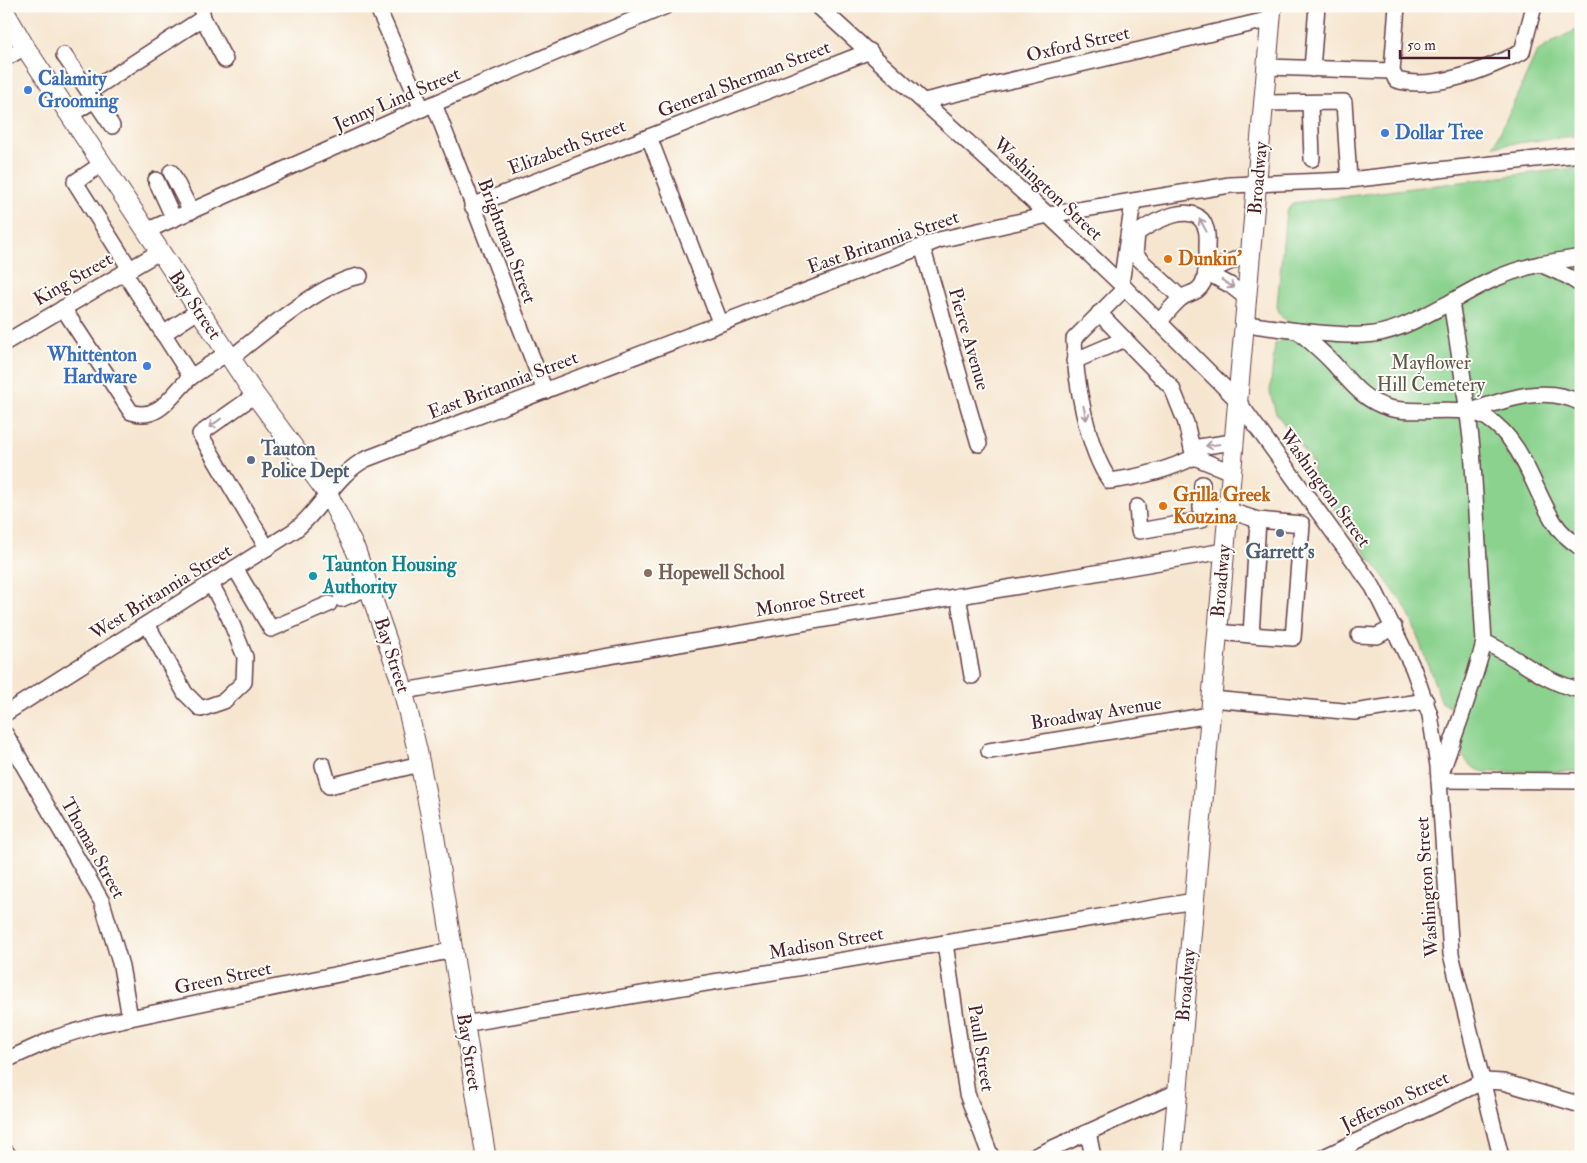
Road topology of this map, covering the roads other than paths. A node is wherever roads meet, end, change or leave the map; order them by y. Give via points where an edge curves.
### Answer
1 (377, 6) edge
2 (666, 6) edge
3 (818, 6) edge
4 (1317, 6) edge
5 (1397, 6) edge
6 (1534, 6) edge
7 (202, 12) edge
8 (1272, 12) edge
9 (6, 14) edge
10 (25, 47) junction
11 (870, 51) junction
12 (64, 55) dead end
13 (6, 58) edge
14 (225, 60) dead end
15 (1267, 67) junction
16 (1312, 68) junction
17 (1392, 71) junction
18 (91, 96) junction
19 (924, 101) junction
20 (1310, 102) junction
21 (1264, 104) junction
22 (428, 107) junction
23 (70, 115) junction
24 (112, 126) dead end
25 (649, 137) junction
26 (1581, 154) edge
27 (1312, 159) dead end
28 (102, 164) junction
29 (171, 172) dead end
30 (156, 180) dead end
31 (1350, 180) junction
32 (1257, 185) junction
33 (1133, 202) junction
34 (472, 206) junction
35 (191, 211) junction
36 (1048, 215) junction
37 (1169, 216) junction
38 (174, 218) junction
39 (1128, 227) junction
40 (146, 231) junction
41 (922, 246) junction
42 (159, 252) junction
43 (1251, 254) junction
44 (1581, 257) edge
45 (1540, 264) junction
46 (127, 270) junction
47 (1206, 272) junction
48 (360, 276) dead end
49 (1123, 286) junction
50 (1581, 286) edge
51 (1180, 298) junction
52 (1248, 299) junction
53 (1450, 302) junction
54 (63, 308) junction
55 (198, 311) junction
56 (1099, 313) junction
57 (720, 322) junction
58 (1159, 323) junction
59 (1246, 324) junction
60 (1298, 331) junction
61 (163, 334) junction
62 (1125, 339) junction
63 (6, 342) edge
64 (229, 356) junction
65 (1074, 363) junction
66 (190, 376) junction
67 (545, 391) junction
68 (255, 395) junction
69 (1237, 400) junction
70 (1581, 403) edge
71 (1468, 412) junction
72 (1234, 442) junction
73 (979, 444) dead end
74 (1193, 452) junction
75 (1231, 472) junction
76 (1202, 484) dead end
77 (328, 494) junction
78 (1137, 507) dead end
79 (1201, 507) junction
80 (1227, 510) junction
81 (1319, 514) junction
82 (1258, 520) junction
83 (1302, 524) junction
84 (267, 548) junction
85 (1581, 548) edge
86 (1224, 551) junction
87 (235, 568) junction
88 (210, 584) junction
89 (369, 587) junction
90 (958, 596) junction
91 (147, 624) junction
92 (1394, 627) junction
93 (1217, 632) junction
94 (1251, 635) junction
95 (1359, 635) dead end
96 (1484, 642) junction
97 (972, 676) dead end
98 (1581, 690) edge
99 (404, 692) junction
100 (1426, 701) junction
101 (9, 706) edge
102 (1210, 707) junction
103 (6, 735) edge
104 (989, 751) dead end
105 (420, 764) junction
106 (323, 765) dead end
107 (1439, 780) junction
108 (1581, 782) edge
109 (1194, 901) junction
110 (946, 943) junction
111 (453, 950) junction
112 (130, 1018) junction
113 (464, 1024) junction
114 (6, 1060) edge
115 (1484, 1081) junction
116 (1177, 1092) junction
117 (1581, 1105) edge
118 (1088, 1132) junction
119 (6, 1152) edge
120 (10, 1157) edge
121 (486, 1157) edge
122 (991, 1157) edge
123 (1032, 1157) edge
124 (1093, 1157) edge
125 (1172, 1157) edge
126 (1324, 1157) edge
127 (1501, 1157) edge

1 - 22 street, Brightman Street
2 - 22 street, Jenny Lind Street
3 - 11 street, Washington Street
4 - 16 street
5 - 17 street
6 - 17 street via 1522,52 1494,65 1464,76 1433,81 1404,82 1396,80
7 - 14 street
7 - 18 street
8 - 15 main road, Broadway
8 - 19 street, Oxford Street
9 - 10 main road, Bay Street
10 - 13 street
10 - 23 main road, Bay Street
11 - 19 street, Washington Street
11 - 25 street, General Sherman Street
12 - 18 street
15 - 16 street
15 - 21 main road, Broadway
16 - 17 street
18 - 23 street
18 - 24 street
19 - 36 street, Washington Street
20 - 21 street
20 - 27 street
20 - 31 street via 1344,102
21 - 32 main road, Broadway
22 - 34 street, Brightman Street
22 - 35 street, Jenny Lind Street
23 - 28 main road, Bay Street
25 - 34 street, Elizabeth Street
25 - 57 street, General Sherman Street
26 - 31 street, East Britannia Street
28 - 40 main road, Bay Street
28 - 46 street via 71,176
29 - 35 street
30 - 38 street
31 - 32 street, East Britannia Street
32 - 33 street, East Britannia Street via 1230,186
32 - 43 main road, Broadway
33 - 36 street, East Britannia Street
33 - 39 street
34 - 67 street, Brightman Street
35 - 38 street, Jenny Lind Street
36 - 41 street, East Britannia Street
36 - 49 street, Washington Street
37 - 39 street via 1148,216
47 -> 37 street via 1207,232 1203,223 1193,214
37 - 51 street via 1137,233 1136,255
38 - 40 street, Jenny Lind Street
39 - 49 street
40 - 42 main road, Bay Street
41 - 57 street, East Britannia Street
41 - 73 street, Pierce Avenue
42 - 46 street, King Street
42 - 55 main road, Bay Street
43 - 47 street
43 - 52 main road, Broadway
44 - 45 street
45 - 50 street
45 - 53 street via 1487,280
46 - 54 street, King Street
46 - 61 street
47 - 51 street via 1199,290
47 -> 52 street
48 - 64 street via 349,278 310,299
49 - 56 street
49 - 58 street, Washington Street
51 - 58 street
52 - 59 main road, Broadway
53 - 60 street via 1399,328 1380,333 1364,336
53 - 71 street
54 - 63 street, King Street
54 - 66 street via 131,412 141,416 164,407
55 - 61 street
55 - 64 main road, Bay Street
56 - 62 street
56 - 65 street via 1074,339
57 - 67 street, East Britannia Street
58 - 69 street, Washington Street
59 - 60 street
59 - 69 main road, Broadway
60 - 71 street via 1373,402 1390,409
61 - 66 street
62 - 65 street
62 - 74 street via 1172,388
64 - 66 street
64 - 68 main road, Bay Street
65 -> 74 street via 1088,429 1100,467 1110,481 1139,478 1176,467
67 - 77 street, East Britannia Street via 366,459 341,477
68 - 77 main road, Bay Street
68 -> 84 street via 200,434
69 - 72 main road, Broadway
69 - 81 street, Washington Street
70 - 71 street via 1561,396 1516,396
71 - 85 street via 1486,417 1506,434 1519,451 1554,523
71 - 96 street
72 -> 74 street
72 - 75 main road, Broadway
74 - 75 street
75 - 80 main road, Broadway
76 - 79 street
77 - 84 street, West Britannia Street via 302,525
77 - 89 main road, Bay Street
78 - 79 street via 1138,531 1200,520
79 - 80 street
80 - 82 street
80 - 86 main road, Broadway
81 - 83 street
81 - 92 street, Washington Street via 1373,587
82 - 83 street
82 - 94 street
83 - 94 street via 1293,638
84 - 87 street, West Britannia Street
86 - 90 street, Monroe Street
86 - 93 main road, Broadway
87 - 88 street, West Britannia Street
87 - 89 street via 271,629
88 - 91 street, West Britannia Street
88 - 91 street via 230,617 245,656 244,682 224,701 201,709 185,693
89 - 99 main road, Bay Street
90 - 97 street
90 - 99 street, Monroe Street
91 - 101 street, West Britannia Street
92 - 95 street via 1376,636
92 - 100 street, Washington Street
93 - 94 street
93 - 102 main road, Broadway
96 - 98 street via 1557,683
96 - 107 street via 1475,681
99 - 105 main road, Bay Street
100 - 102 street, Broadway Avenue via 1354,712
100 - 107 street, Washington Street
102 - 104 street, Broadway Avenue
102 - 109 main road, Broadway
103 - 112 street, Thomas Street via 102,902 121,966
105 - 106 street via 329,786
105 - 111 main road, Bay Street
107 - 108 street
107 - 115 street, Washington Street via 1451,954
109 - 110 street, Madison Street
109 - 116 main road, Broadway
110 - 113 street, Madison Street
110 - 122 street, Paull Street via 965,1087
111 - 112 street, Green Street
111 - 113 main road, Bay Street
112 - 114 street, Green Street via 68,1033
113 - 121 main road, Bay Street
115 - 117 street via 1503,1082
115 - 126 street, Jefferson Street
115 - 127 street, Washington Street
116 - 118 street
116 - 125 main road, Broadway
118 - 123 street
118 - 124 street
119 - 120 street

